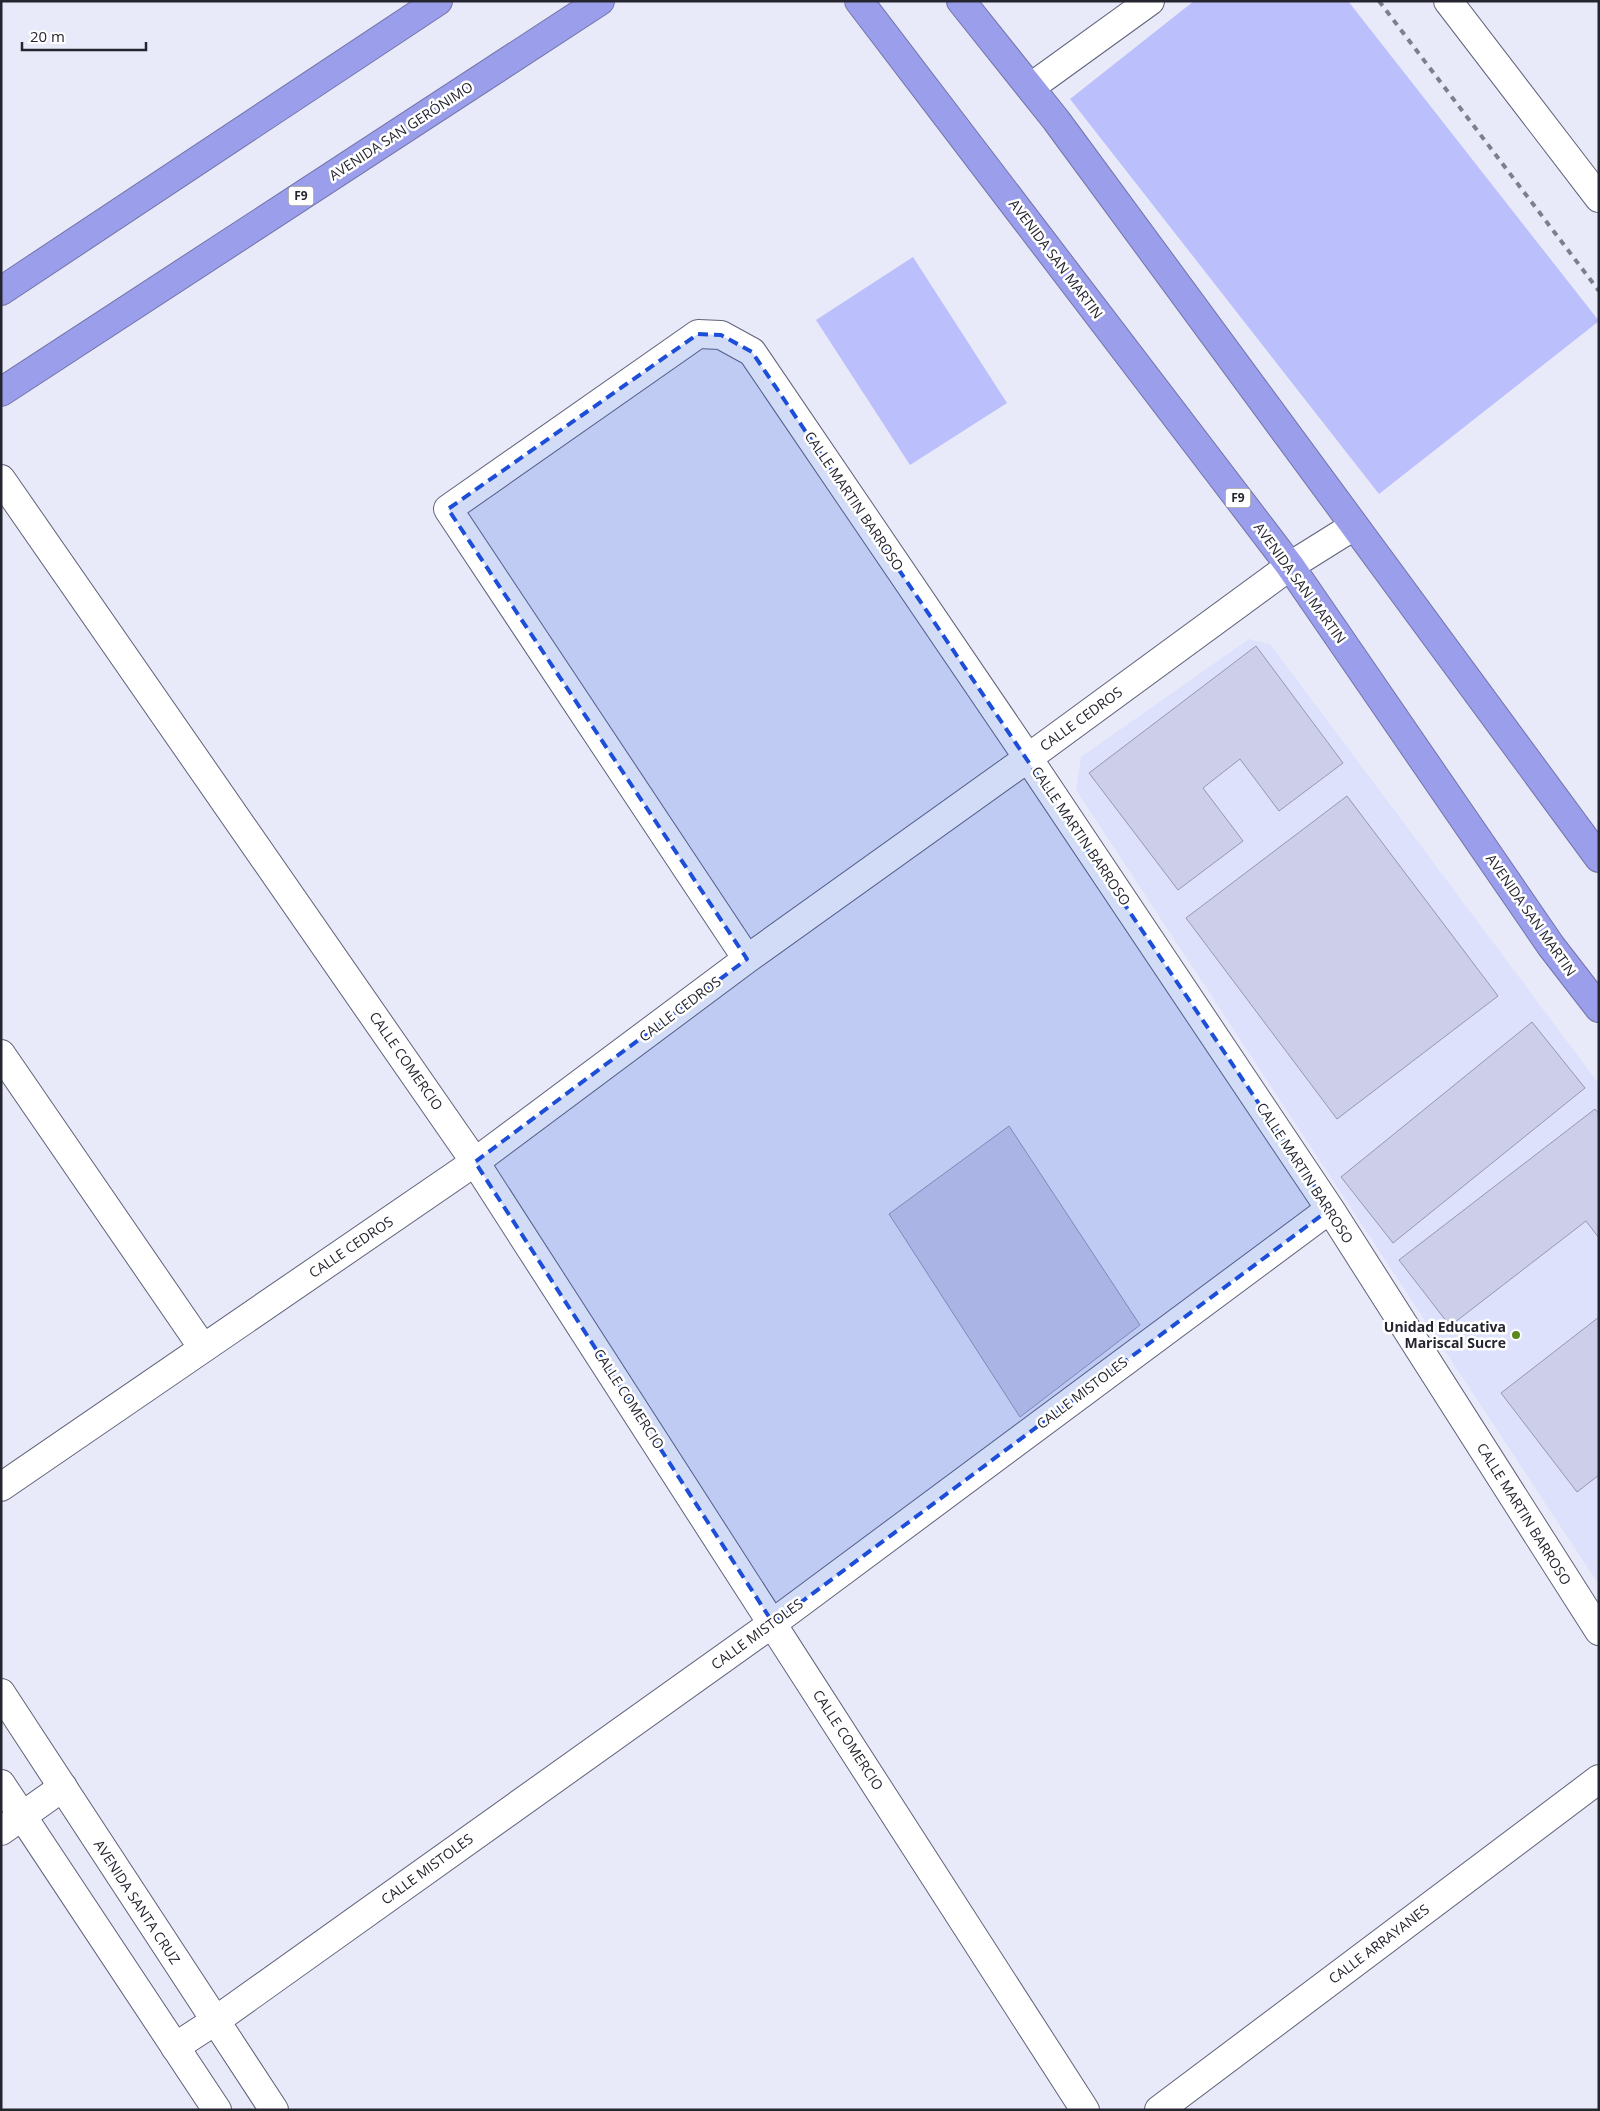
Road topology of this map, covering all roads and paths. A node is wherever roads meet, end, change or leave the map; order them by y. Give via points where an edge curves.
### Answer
1 (438, 1) edge
2 (600, 1) edge
3 (859, 1) edge
4 (961, 1) edge
5 (1150, 1) edge
6 (1448, 1) edge
7 (1031, 87) junction
8 (1599, 198) edge
9 (1, 291) edge
10 (1, 392) edge
11 (1, 479) edge
12 (1354, 526) junction
13 (1290, 566) junction
14 (1028, 758) junction
15 (1599, 858) edge
16 (746, 959) junction
17 (1599, 1008) edge
18 (1, 1054) edge
19 (475, 1162) junction
20 (1330, 1209) junction
21 (203, 1348) junction
22 (1, 1487) edge
23 (773, 1622) junction
24 (1599, 1631) edge
25 (1, 1693) edge
26 (1599, 1779) edge
27 (1, 1784) edge
28 (63, 1787) junction
29 (12, 1823) edge
30 (215, 2021) junction
31 (175, 2046) junction
32 (217, 2110) edge
33 (274, 2110) edge
34 (1085, 2110) edge
35 (1159, 2110) edge

1 - 9 highway
2 - 10 highway, AVENIDA SAN GERÓNIMO / F9
3 - 13 highway, AVENIDA SAN MARTIN / F9
4 - 7 highway
5 - 7 street
6 - 8 street
7 - 12 highway
11 - 19 street, CALLE COMERCIO
12 - 13 street, CALLE CEDROS
12 - 15 highway
13 - 14 street, CALLE CEDROS
13 - 17 highway, AVENIDA SAN MARTIN / F9 via 1551,946
14 - 16 street, CALLE CEDROS
14 - 16 street, CALLE MARTIN BARROSO via 752,352 721,336 698,334 448,509
14 - 20 street, CALLE MARTIN BARROSO
16 - 19 street, CALLE CEDROS
18 - 21 street
19 - 21 street, CALLE CEDROS
19 - 23 street, CALLE COMERCIO
20 - 23 street, CALLE MISTOLES
20 - 24 street, CALLE MARTIN BARROSO
21 - 22 street, CALLE CEDROS
23 - 30 street, CALLE MISTOLES
23 - 34 street, CALLE COMERCIO
25 - 28 street, AVENIDA SANTA CRUZ
26 - 35 street, CALLE ARRAYANES
27 - 29 street
28 - 29 street
28 - 30 street, AVENIDA SANTA CRUZ
29 - 31 street
30 - 31 street, CALLE MISTOLES
30 - 33 street, AVENIDA SANTA CRUZ
31 - 32 street

